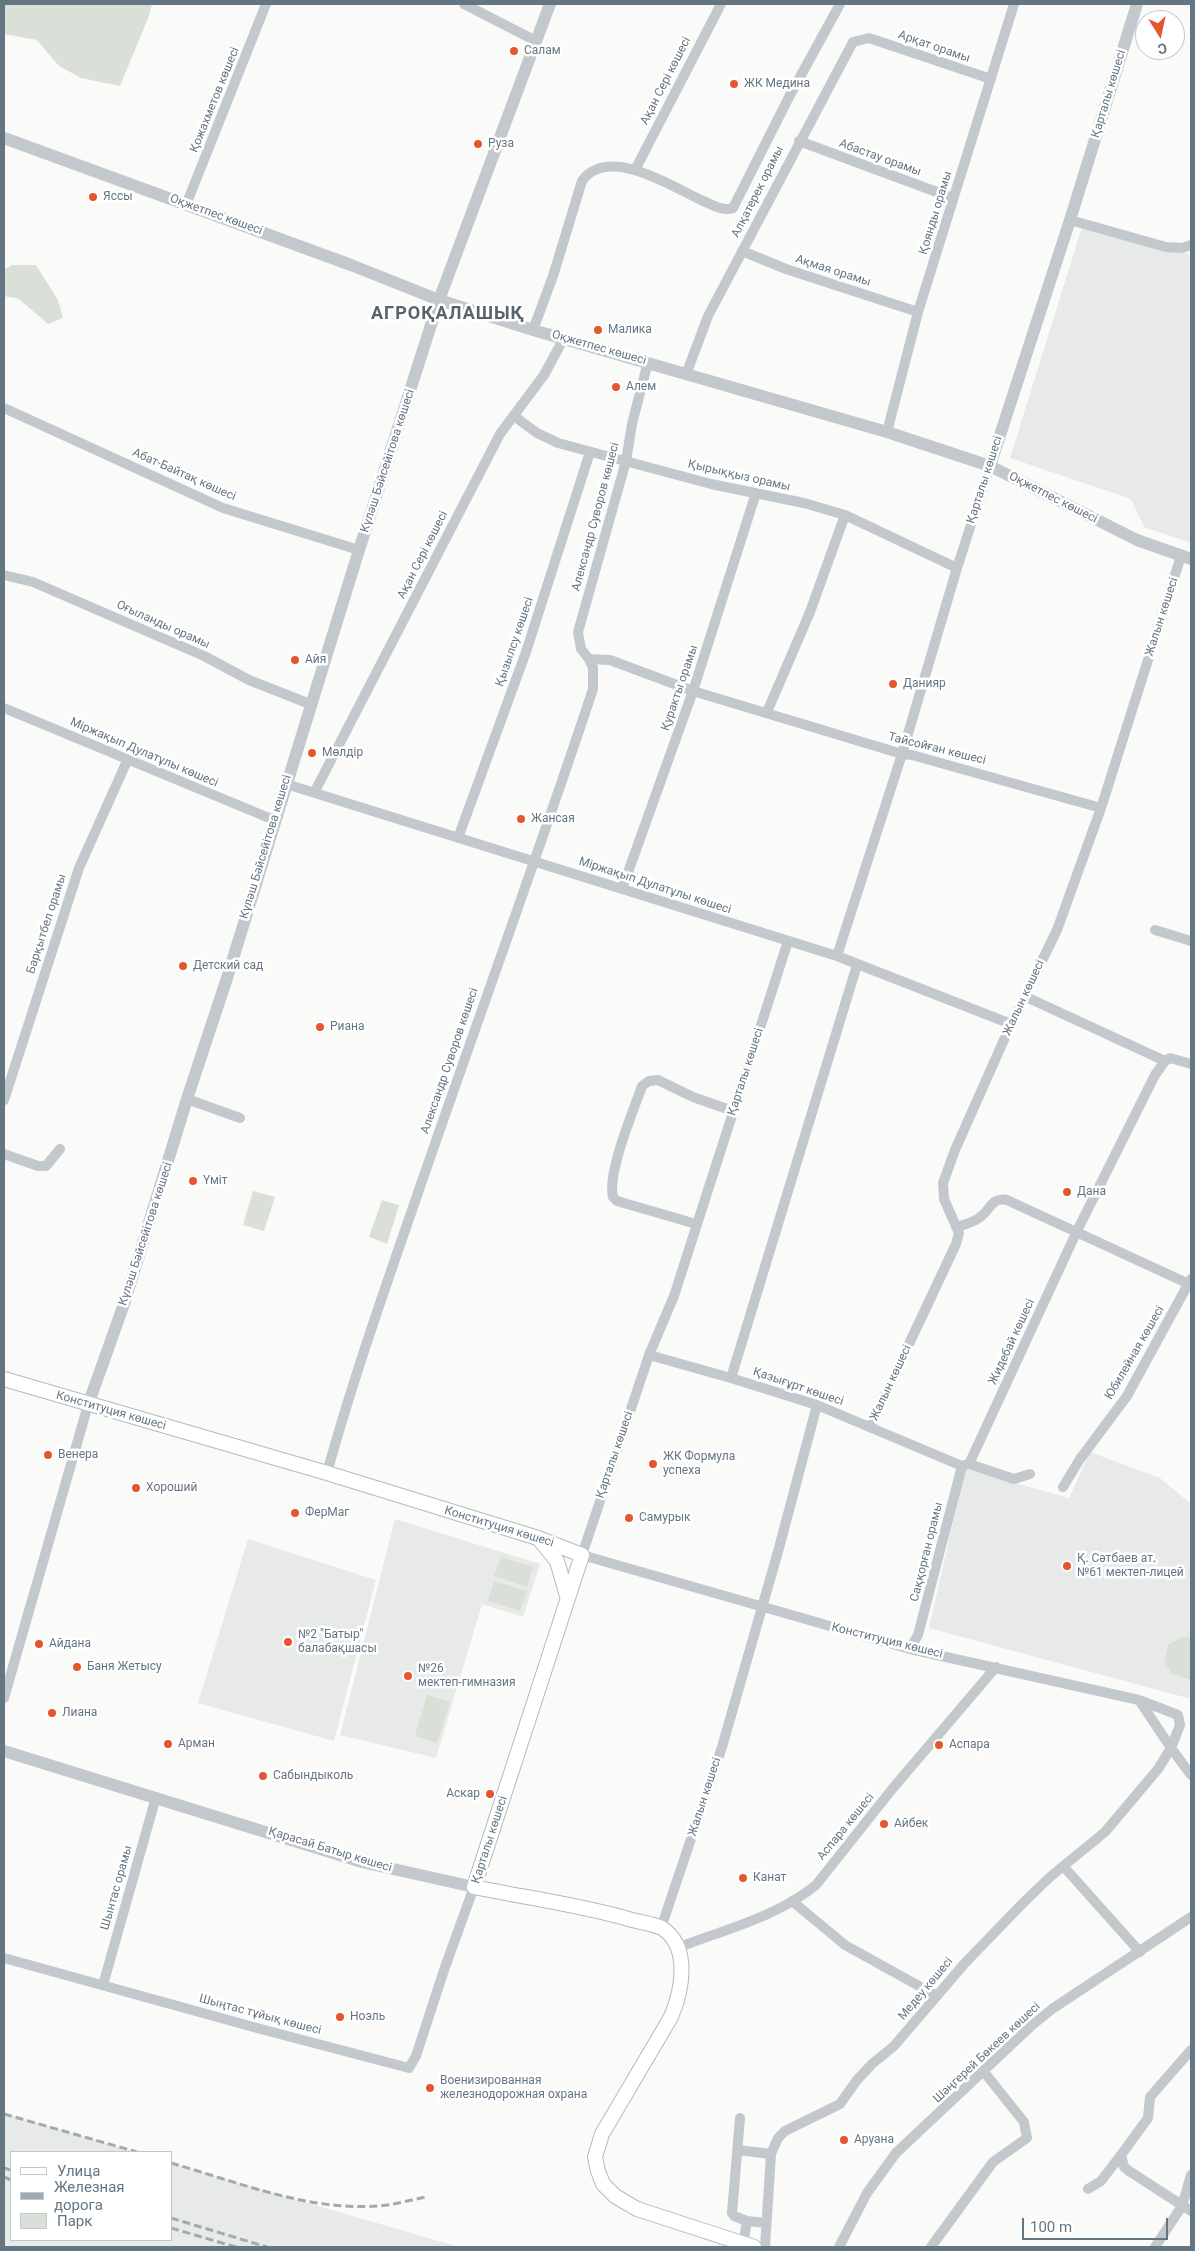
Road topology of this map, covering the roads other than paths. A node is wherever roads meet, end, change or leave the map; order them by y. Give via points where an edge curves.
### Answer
1 (266, 4) edge
2 (464, 4) edge
3 (550, 4) edge
4 (721, 4) edge
5 (840, 4) edge
6 (1014, 4) edge
7 (1137, 4) edge
8 (869, 38) joint
9 (536, 41) junction
10 (991, 79) junction
11 (4, 138) edge
12 (799, 141) junction
13 (635, 170) junction
14 (953, 198) junction
15 (186, 204) junction
16 (1070, 220) junction
17 (1191, 245) edge
18 (742, 251) junction
19 (440, 300) junction
20 (918, 312) junction
21 (533, 330) junction
22 (564, 338) junction
23 (648, 362) junction
24 (686, 372) junction
25 (4, 408) edge
26 (514, 416) junction
27 (887, 432) junction
28 (590, 452) junction
29 (626, 461) junction
30 (990, 466) junction
31 (756, 493) junction
32 (845, 516) junction
33 (359, 550) junction
34 (1186, 557) edge
35 (957, 568) junction
36 (4, 575) edge
37 (589, 659) junction
38 (693, 691) junction
39 (310, 704) junction
40 (4, 708) edge
41 (767, 712) junction
42 (902, 754) junction
43 (127, 761) junction
44 (286, 784) junction
45 (315, 791) junction
46 (1101, 808) junction
47 (274, 820) junction
48 (458, 838) junction
49 (536, 860) junction
50 (622, 889) junction
51 (1155, 930) dead end
52 (788, 941) junction
53 (1191, 941) edge
54 (836, 956) junction
55 (857, 965) junction
56 (1024, 996) junction
57 (1011, 1024) junction
58 (1165, 1061) junction
59 (1191, 1064) edge
60 (187, 1099) junction
61 (4, 1100) edge
62 (733, 1111) junction
63 (240, 1118) dead end
64 (60, 1149) dead end
65 (4, 1154) edge
66 (696, 1224) junction
67 (956, 1226) junction
68 (1077, 1231) junction
69 (1190, 1281) edge
70 (649, 1355) junction
71 (731, 1378) junction
72 (4, 1379) edge
73 (88, 1405) junction
74 (817, 1405) junction
75 (870, 1427) junction
76 (966, 1465) junction
77 (327, 1473) junction
78 (1030, 1474) dead end
79 (1063, 1487) dead end
80 (538, 1538) junction
81 (582, 1554) junction
82 (568, 1600) junction
83 (761, 1608) junction
84 (910, 1648) junction
85 (996, 1667) junction
86 (4, 1698) edge
87 (1139, 1700) junction
88 (1170, 1748) junction
89 (4, 1750) edge
90 (1191, 1774) edge
91 (156, 1797) junction
92 (1064, 1867) junction
93 (474, 1888) junction
94 (792, 1901) junction
95 (1191, 1917) edge
96 (662, 1928) junction
97 (677, 1948) junction
98 (1140, 1952) junction
99 (4, 1958) edge
100 (444, 1970) joint
101 (103, 1985) junction
102 (937, 1996) junction
103 (1191, 2050) edge
104 (984, 2072) junction
105 (740, 2118) dead end
106 (738, 2150) junction
107 (771, 2154) junction
108 (1121, 2155) junction
109 (1191, 2176) edge
110 (1088, 2189) dead end
111 (1187, 2209) edge
112 (747, 2221) junction
113 (766, 2223) junction
114 (749, 2245) edge
115 (765, 2247) edge
116 (839, 2247) edge
117 (931, 2247) edge
118 (1155, 2247) edge

1 - 15 street, Қожахметов көшесі
2 - 9 street
3 - 9 street, Күләш Бәйсейітова көшесі
4 - 13 street, Ақан Сері көшесі
5 - 13 street via 734,208 728,210 710,204
6 - 10 street, Қоянды орамы
7 - 16 street, Қарталы көшесі
8 - 10 street, Арқат орамы
8 - 12 street, Алқатерек орамы via 859,39 850,46
9 - 19 street, Күләш Бәйсейітова көшесі
10 - 14 street, Қоянды орамы
11 - 15 street, Оқжетпес көшесі
12 - 14 street, Абастау орамы
12 - 18 street, Алқатерек орамы
13 - 21 street via 612,165 593,170 582,181
14 - 20 street, Қоянды орамы
15 - 19 street, Оқжетпес көшесі
16 - 17 street via 1166,247
16 - 30 street, Қарталы көшесі
18 - 20 street, Ақмая орамы via 786,269
18 - 24 street, Алқатерек орамы via 708,316
19 - 21 street, Оқжетпес көшесі
19 - 33 street, Күләш Бәйсейітова көшесі
20 - 27 street, Қоянды орамы
21 - 22 street, Оқжетпес көшесі
22 - 23 street, Оқжетпес көшесі
22 - 26 street, Ақан Сері көшесі via 544,375
23 - 24 street, Оқжетпес көшесі
23 - 29 street, Александр Суворов көшесі
24 - 27 street, Оқжетпес көшесі
25 - 33 street, Абат-Байтақ көшесі via 223,508
26 - 28 street, Қырыққыз орамы via 558,443
26 - 45 street, Ақан Сері көшесі via 500,434
27 - 30 street, Оқжетпес көшесі
28 - 29 street, Қырыққыз орамы
28 - 48 street, Қызылсу көшесі via 526,652
29 - 31 street, Қырыққыз орамы
29 - 37 street, Александр Суворов көшесі via 578,632 581,649
30 - 34 street, Оқжетпес көшесі via 1137,540
30 - 35 street, Қарталы көшесі
31 - 32 street, Қырыққыз орамы
31 - 38 street, Қуракты орамы
32 - 35 street, Қырыққыз орамы
32 - 41 street via 810,612
33 - 39 street, Күләш Бәйсейітова көшесі
34 - 46 street, Жалын көшесі
35 - 42 street, Қарталы көшесі
36 - 39 street, Оғыланды орамы via 33,582 204,656 249,680
37 - 38 street, Тайсойған көшесі via 610,660
37 - 49 street, Александр Суворов көшесі via 593,689
38 - 41 street, Тайсойған көшесі
38 - 50 street, Қуракты орамы
39 - 44 street, Күләш Бәйсейітова көшесі
40 - 43 street, Міржақып Дулатұлы көшесі
41 - 42 street, Тайсойған көшесі
42 - 46 street, Тайсойған көшесі via 1013,781
42 - 54 street, Қарталы көшесі
43 - 47 street, Міржақып Дулатұлы көшесі
43 - 61 street, Барқытбел орамы via 79,868
44 - 45 street, Міржақып Дулатұлы көшесі
44 - 47 street, Күләш Бәйсейітова көшесі
45 - 48 street, Міржақып Дулатұлы көшесі
46 - 56 street, Жалын көшесі via 1057,930
47 - 60 street, Күләш Бәйсейітова көшесі
48 - 49 street, Міржақып Дулатұлы көшесі
49 - 50 street, Міржақып Дулатұлы көшесі
49 - 77 street, Александр Суворов көшесі via 494,972 359,1364
50 - 52 street, Міржақып Дулатұлы көшесі
51 - 53 street
52 - 54 street, Міржақып Дулатұлы көшесі
52 - 62 street, Қарталы көшесі
54 - 55 street, Міржақып Дулатұлы көшесі
55 - 57 street, Міржақып Дулатұлы көшесі
55 - 71 street
56 - 57 street, Жалын көшесі
56 - 58 street
57 - 67 street, Жалын көшесі via 943,1184 944,1199
58 - 59 street via 1170,1058
58 - 68 street, Жидебай көшесі via 1154,1075
60 - 63 street
60 - 73 street, Күләш Бәйсейітова көшесі via 124,1304
62 - 66 street, Қарталы көшесі
62 - 66 street via 658,1080 649,1081 642,1086 622,1145 612,1181 613,1198
64 - 65 street via 46,1166
66 - 70 street, Қарталы көшесі via 674,1296
67 - 68 street via 981,1217 999,1199
67 - 75 street, Жалын көшесі via 959,1233 956,1244
68 - 69 street
68 - 76 street, Жидебай көшесі
69 - 79 street, Юбилейная көшесі via 1128,1396
70 - 71 street, Қазығұрт көшесі
70 - 81 street, Қарталы көшесі
71 - 74 street, Қазығұрт көшесі
72 - 73 main road, Конституция көшесі
73 - 77 main road, Конституция көшесі
73 - 86 street, Күләш Бәйсейітова көшесі
74 - 75 street, Қазығұрт көшесі
74 - 83 street, Жалын көшесі
75 - 76 street, Қазығұрт көшесі
76 - 78 street, Қазығұрт көшесі via 1014,1479
76 - 84 street, Саққорған орамы via 918,1635
77 - 80 main road, Конституция көшесі
80 - 81 main road, Конституция көшесі
80 - 82 main road via 557,1561
81 - 82 main road, Қарталы көшесі
81 - 83 street, Конституция көшесі
82 - 93 main road, Қарталы көшесі
83 - 84 street, Конституция көшесі
83 - 96 street, Жалын көшесі via 722,1747
84 - 85 street, Конституция көшесі
85 - 87 street, Конституция көшесі
85 - 94 street, Аспара көшесі via 816,1885
87 - 88 street
87 - 88 street, Медеу көшесі via 1178,1715 1180,1725
88 - 90 street
88 - 92 street, Медеу көшесі via 1158,1769 1105,1832
89 - 91 street, Қарасай Батыр көшесі
91 - 93 street, Қарасай Батыр көшесі via 362,1862
91 - 101 street, Шынтас орамы
92 - 98 street
92 - 102 street, Медеу көшесі via 1023,1903 964,1963
93 - 96 main road, Қарасай Батыр көшесі via 608,1913
93 - 100 street, Қарталы көшесі
94 - 97 street, Аспара көшесі
94 - 102 street via 845,1945
95 - 98 street, Шәңгерей Бөкеев көшесі
96 - 97 main road
97 - 114 main road via 682,1971 679,1999 602,2134 595,2158 598,2171 603,2184 614,2196 637,2209
98 - 104 street, Шәңгерей Бөкеев көшесі via 1052,2009
99 - 101 street, Шыңтас тұйық көшесі
100 - 101 street, Шыңтас тұйық көшесі via 416,2056 409,2068
102 - 107 street, Медеу көшесі via 894,2046 856,2080 840,2104 781,2134
103 - 108 street via 1150,2097 1148,2118
104 - 116 street, Шәңгерей Бөкеев көшесі via 896,2153 867,2193
104 - 117 street via 1024,2122 1027,2138 993,2162
105 - 106 street
106 - 107 street
106 - 112 street via 732,2212
107 - 113 street
108 - 110 street via 1101,2181
108 - 111 street via 1124,2167
109 - 111 street
111 - 118 street
112 - 113 street
112 - 114 street
113 - 115 street

